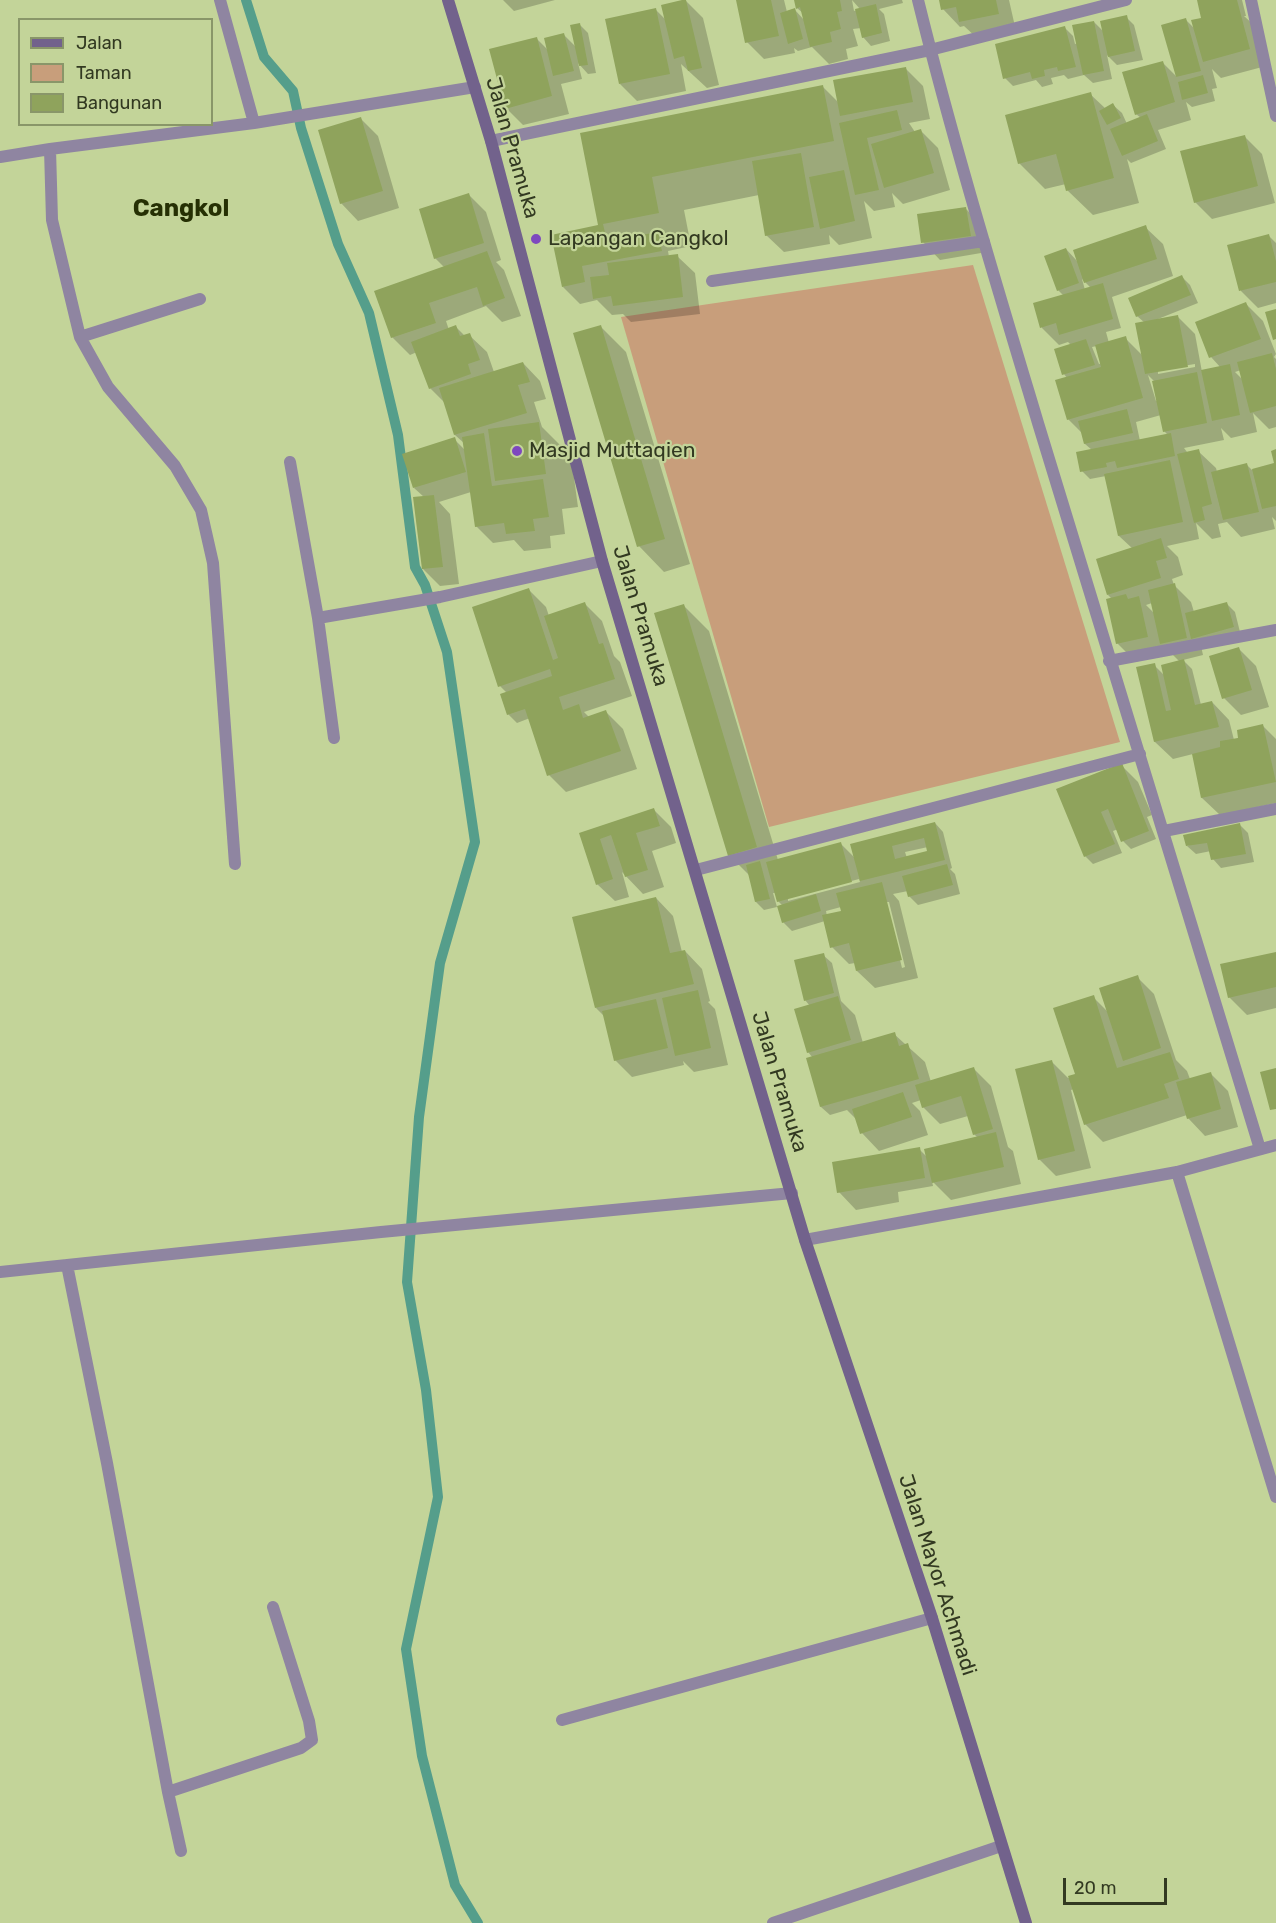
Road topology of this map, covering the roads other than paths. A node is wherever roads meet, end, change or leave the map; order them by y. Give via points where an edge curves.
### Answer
1 (220, 0) edge
2 (448, 0) edge
3 (918, 0) edge
4 (1126, 0) edge
5 (1251, 0) edge
6 (930, 50) junction
7 (475, 87) junction
8 (1276, 116) edge
9 (254, 123) junction
10 (491, 141) junction
11 (50, 149) junction
12 (0, 157) edge
13 (984, 241) junction
14 (712, 281) dead end
15 (200, 299) dead end
16 (80, 337) junction
17 (290, 462) dead end
18 (602, 561) junction
19 (318, 618) junction
20 (1276, 630) edge
21 (1109, 661) junction
22 (334, 738) dead end
23 (1140, 754) junction
24 (1276, 809) edge
25 (1164, 831) junction
26 (235, 864) dead end
27 (696, 870) junction
28 (1276, 1145) edge
29 (1260, 1149) junction
30 (1177, 1172) junction
31 (792, 1193) junction
32 (806, 1240) junction
33 (67, 1265) junction
34 (0, 1272) edge
35 (1276, 1497) edge
36 (273, 1607) dead end
37 (932, 1618) junction
38 (562, 1720) dead end
39 (168, 1792) junction
40 (1001, 1846) junction
41 (181, 1851) dead end
42 (772, 1923) edge
43 (1026, 1923) edge

1 - 9 street
2 - 7 main road, Jalan Pramuka
3 - 6 street
4 - 6 street
5 - 8 street
6 - 10 street
6 - 13 street
7 - 9 street
7 - 10 main road, Jalan Pramuka
9 - 11 street
10 - 18 main road, Jalan Pramuka
11 - 12 street
11 - 16 street via 52,220
13 - 14 street
13 - 21 street
15 - 16 street
16 - 26 street via 108,387 175,466 201,510 213,563
17 - 19 street
18 - 19 street via 440,597
18 - 27 main road, Jalan Pramuka
19 - 22 street
20 - 21 street
21 - 23 street
23 - 25 street
23 - 27 street
24 - 25 street
25 - 29 street
27 - 31 main road, Jalan Pramuka
28 - 29 street
29 - 30 street
30 - 32 street
30 - 35 street
31 - 32 main road, Jalan Pramuka
31 - 33 street
32 - 37 main road, Jalan Mayor Achmadi
33 - 34 street
33 - 39 street
36 - 39 street via 312,1740 301,1748
37 - 38 street
37 - 40 main road, Jalan Mayor Achmadi
39 - 41 street
40 - 42 street
40 - 43 main road, Jalan Mayor Achmadi

